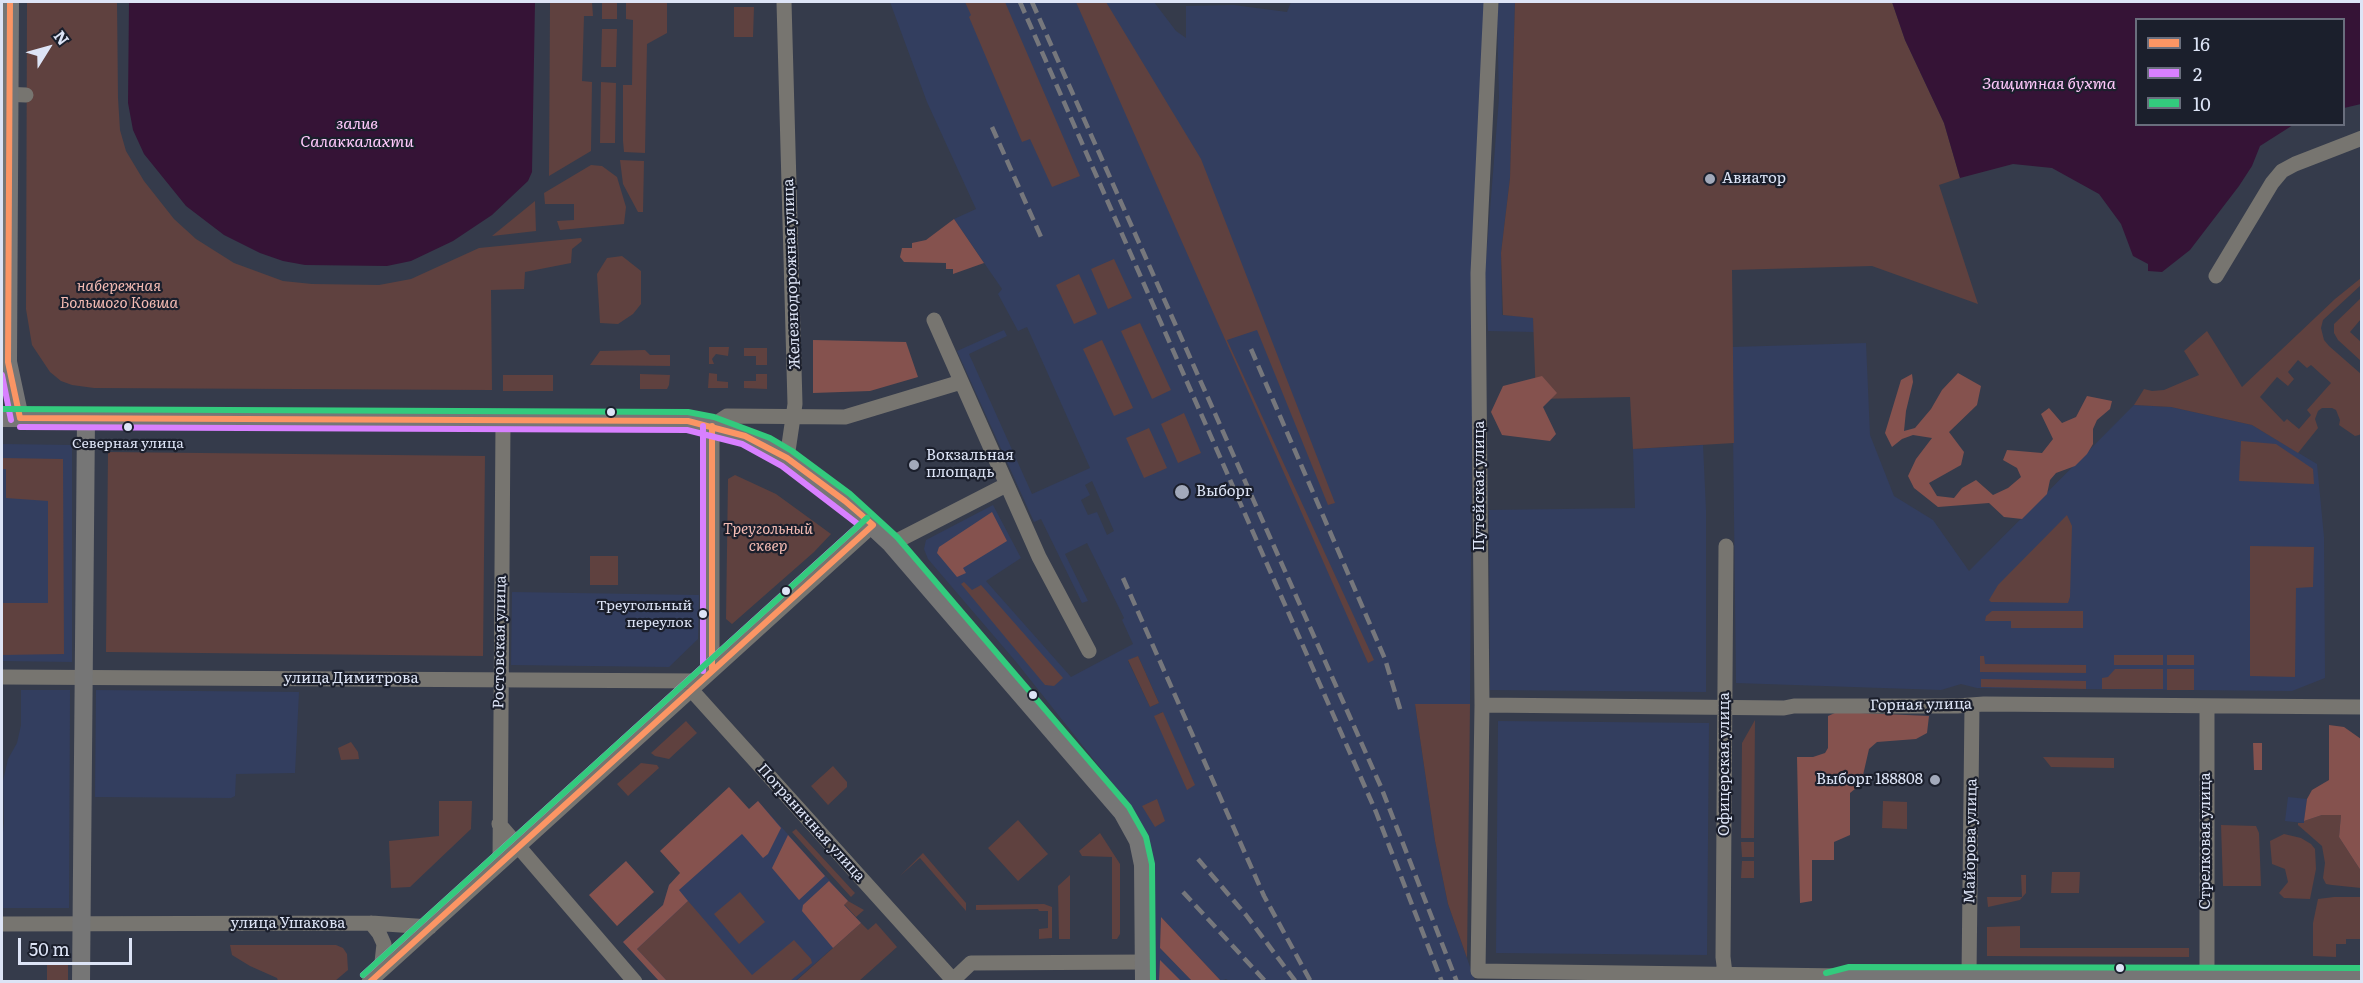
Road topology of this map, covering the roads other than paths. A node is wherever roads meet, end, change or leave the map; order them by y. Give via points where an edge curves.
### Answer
1 (10, 2) edge
2 (784, 2) edge
3 (1491, 2) edge
4 (12, 95) edge
5 (2361, 138) edge
6 (2216, 276) dead end
7 (934, 320) dead end
8 (960, 382) junction
9 (794, 417) junction
10 (2, 418) edge
11 (20, 418) junction
12 (86, 418) junction
13 (503, 420) junction
14 (712, 426) junction
15 (787, 458) junction
16 (1006, 485) junction
17 (873, 525) junction
18 (891, 544) junction
19 (1726, 546) dead end
20 (1089, 651) dead end
21 (2, 677) edge
22 (84, 677) junction
23 (500, 680) junction
24 (697, 681) junction
25 (1482, 705) junction
26 (1972, 705) junction
27 (2207, 706) junction
28 (1725, 707) junction
29 (2361, 707) edge
30 (500, 825) junction
31 (518, 846) junction
32 (500, 863) junction
33 (371, 923) junction
34 (2, 924) edge
35 (81, 924) junction
36 (430, 927) junction
37 (1144, 962) junction
38 (375, 976) edge
39 (1849, 976) junction
40 (1969, 976) junction
41 (2206, 976) junction
42 (2361, 976) edge
43 (1726, 977) edge
44 (81, 981) edge
45 (635, 981) edge
46 (952, 981) edge
47 (1144, 981) edge
48 (1829, 981) edge

1 - 4 main road
2 - 9 street, Железнодорожная улица
3 - 25 street, Путейская улица via 1478,273
4 - 11 main road via 8,362
5 - 6 street via 2282,171
7 - 8 street
8 - 9 street via 845,417
8 - 16 street
9 - 14 street via 727,416
9 - 15 street, Железнодорожная улица
10 - 11 main road
11 - 12 main road
12 - 13 main road
12 - 22 main road
13 - 14 main road via 688,422
13 - 23 street, Ростовская улица
14 - 15 main road via 745,436
14 - 24 street
15 - 17 main road
16 - 18 street
16 - 20 street
17 - 18 main road
17 - 24 street
18 - 37 main road via 1129,823 1143,865
19 - 28 street, Офицерская улица
21 - 22 street, улица Димитрова
22 - 23 street, улица Димитрова
22 - 35 main road
23 - 24 street, улица Димитрова
23 - 30 street, Ростовская улица
24 - 31 street
24 - 46 street, Пограничная улица
25 - 28 street, Горная улица
25 - 43 street, Путейская улица via 1478,971
26 - 27 street, Горная улица
26 - 28 street, Горная улица
26 - 40 street, Майорова улица
27 - 29 street, Горная улица
27 - 41 street, Стрелковая улица
28 - 43 street, Офицерская улица
30 - 31 street
30 - 32 street, Ростовская улица
31 - 32 street
31 - 45 street
32 - 36 street
33 - 35 street, улица Ушакова
33 - 36 street, улица Ушакова
33 - 38 street via 384,944
34 - 35 street, улица Ушакова
35 - 44 main road
36 - 38 street
37 - 46 street via 971,963
37 - 47 main road
39 - 40 main road
39 - 43 street
39 - 48 main road
40 - 41 main road
41 - 42 main road

